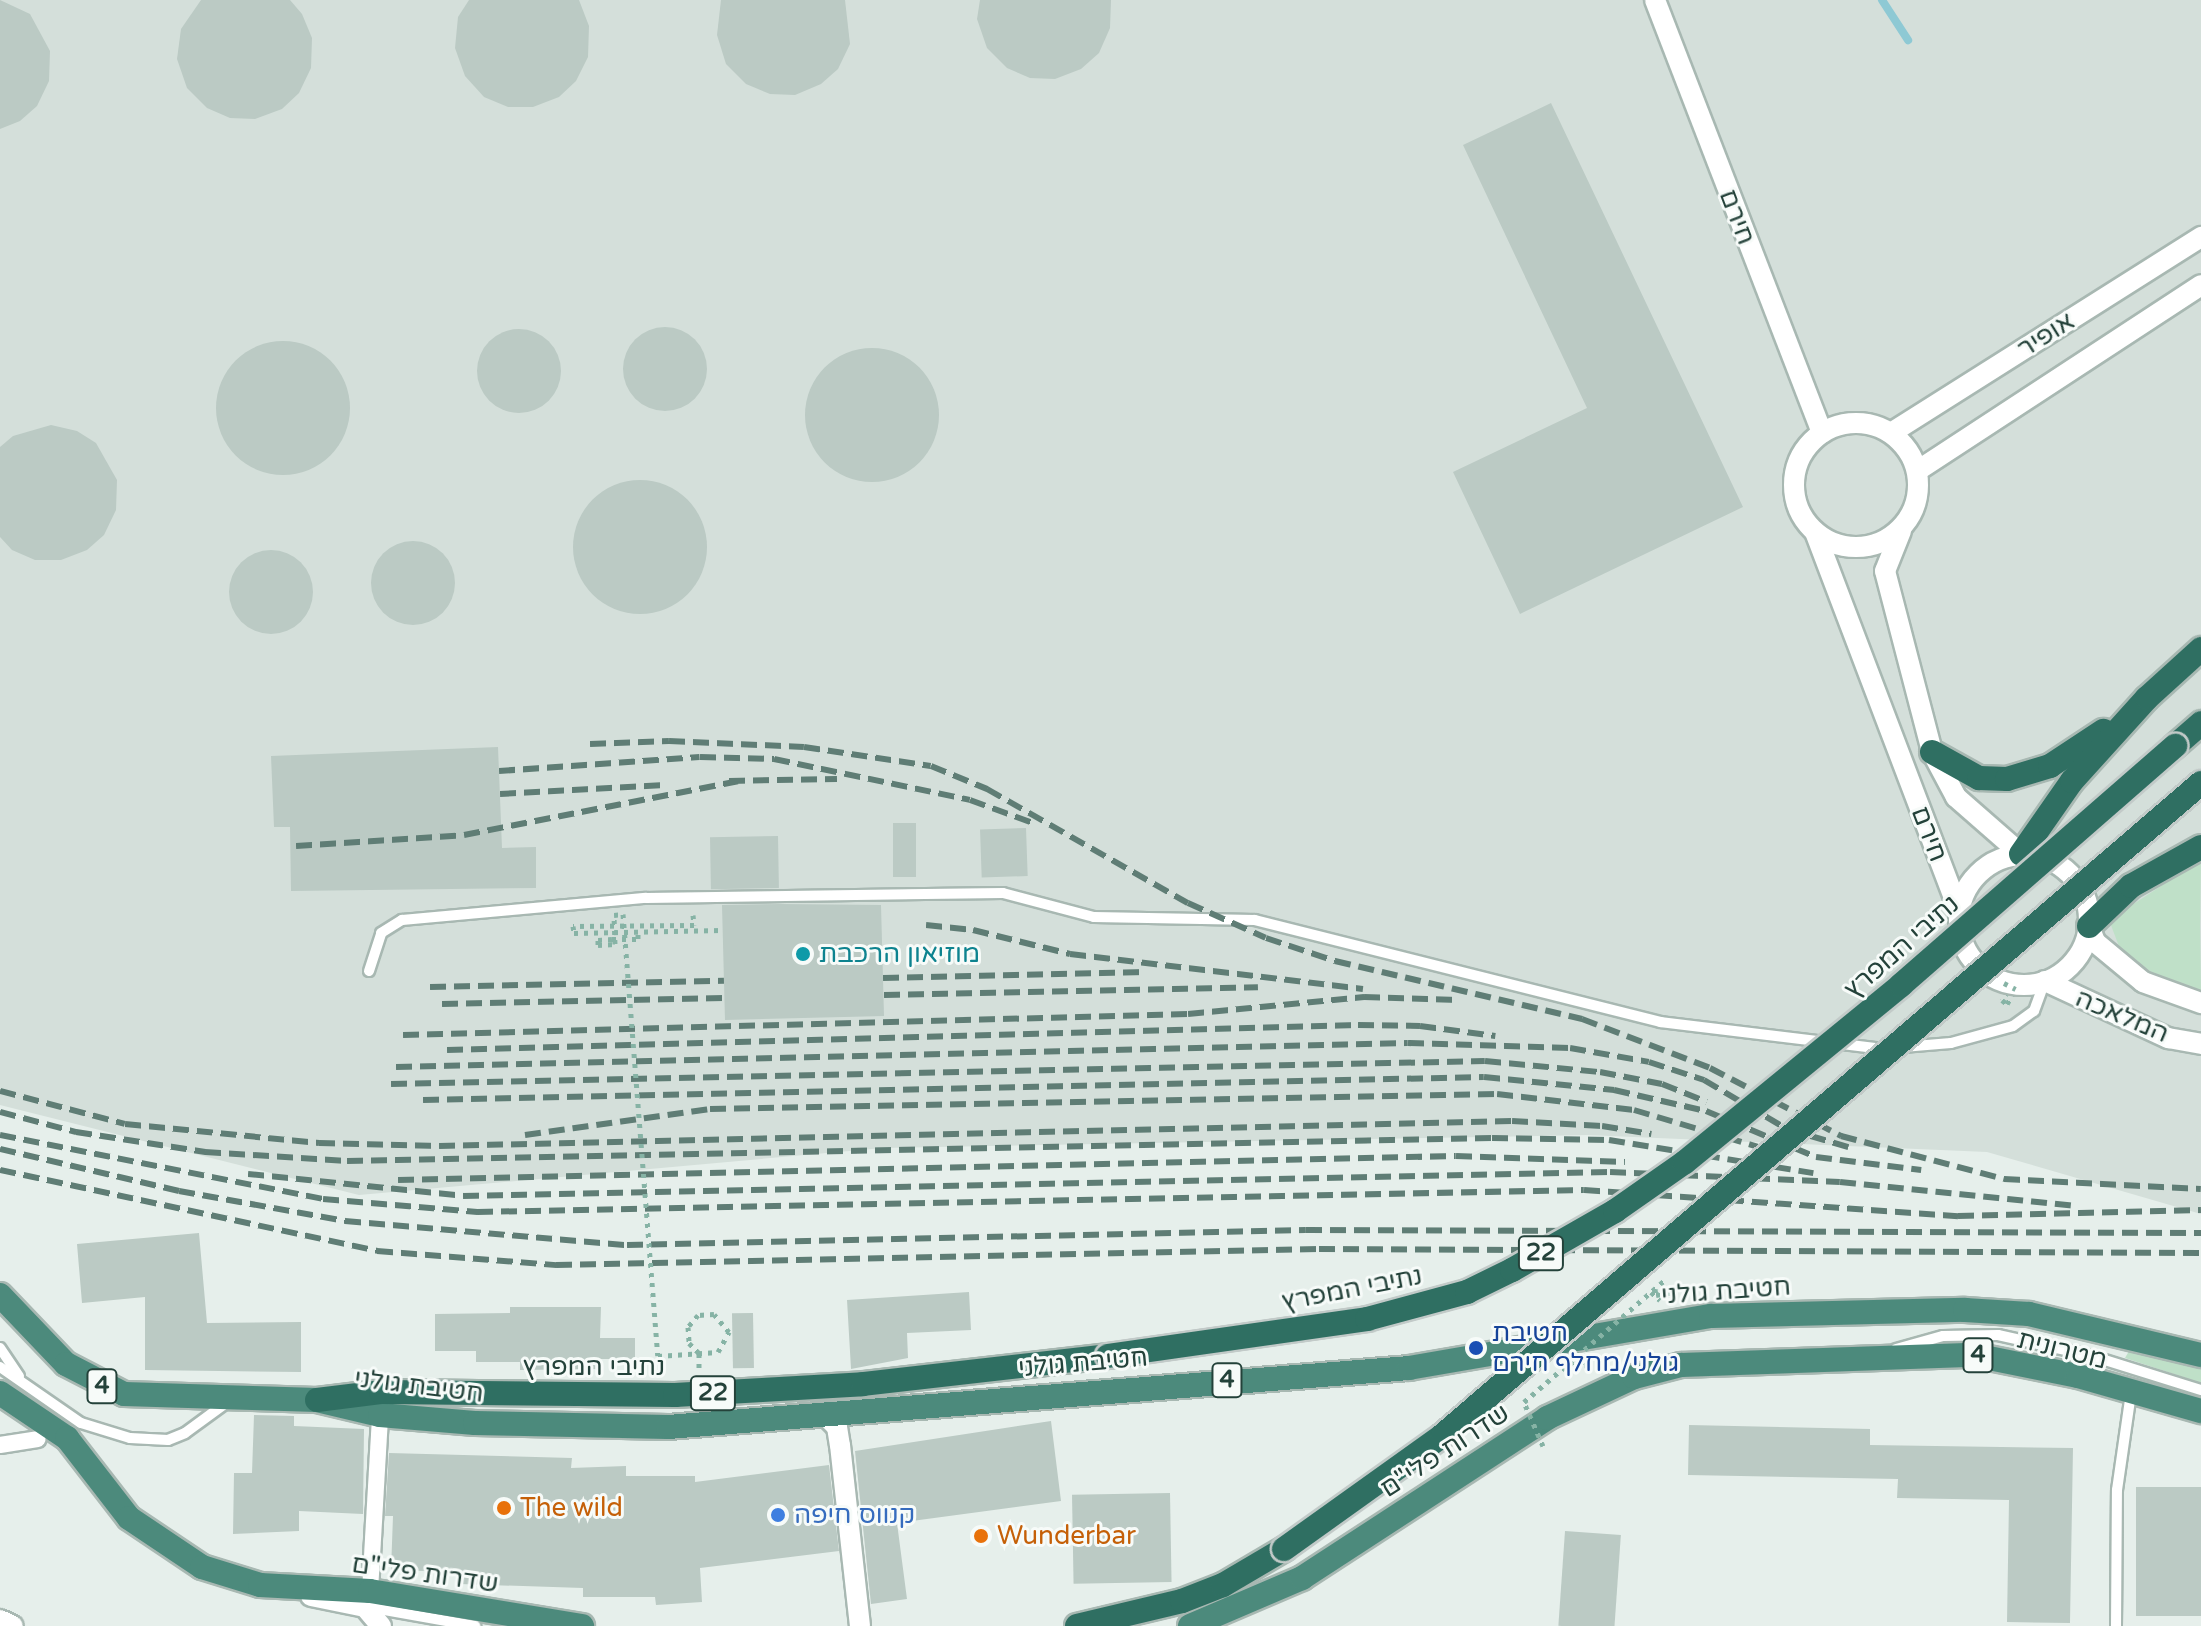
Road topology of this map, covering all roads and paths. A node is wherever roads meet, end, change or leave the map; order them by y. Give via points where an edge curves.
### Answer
1 (1655, 0) edge
2 (2201, 237) edge
3 (2201, 285) edge
4 (1822, 433) junction
5 (1891, 433) junction
6 (1917, 471) junction
7 (1906, 522) junction
8 (1815, 532) junction
9 (2201, 649) edge
10 (2147, 698) junction
11 (2201, 723) edge
12 (1932, 752) junction
13 (2201, 783) edge
14 (2201, 847) edge
15 (2021, 854) junction
16 (1959, 912) junction
17 (623, 914) junction
18 (637, 914) dead end
19 (680, 915) dead end
20 (2089, 926) junction
21 (722, 930) dead end
22 (638, 933) junction
23 (369, 971) dead end
24 (2045, 981) junction
25 (2014, 986) junction
26 (1993, 993) dead end
27 (2201, 1003) edge
28 (2201, 1044) edge
29 (1675, 1272) dead end
30 (0, 1295) edge
31 (2133, 1337) junction
32 (2201, 1346) edge
33 (0, 1348) edge
34 (1875, 1355) junction
35 (2201, 1355) edge
36 (0, 1367) edge
37 (699, 1373) dead end
38 (23, 1381) junction
39 (2132, 1390) junction
40 (2201, 1390) edge
41 (0, 1393) edge
42 (238, 1397) junction
43 (317, 1400) junction
44 (2201, 1411) edge
45 (380, 1415) junction
46 (825, 1415) junction
47 (67, 1438) junction
48 (38, 1439) dead end
49 (0, 1445) edge
50 (1543, 1446) dead end
51 (367, 1599) junction
52 (0, 1620) edge
53 (13, 1626) edge
54 (381, 1626) edge
55 (475, 1626) edge
56 (582, 1626) edge
57 (860, 1626) edge
58 (1077, 1626) edge
59 (1190, 1626) edge
60 (2116, 1626) edge

1 - 4 street, חירם
2 - 5 street, אופיר
3 - 6 street, אופיר
4 - 5 street via 1857,423
4 - 8 street via 1798,463 1794,481 1803,518
5 - 6 street
6 - 7 street via 1918,489
7 - 8 street via 1882,541 1853,547
7 - 12 street, חירם via 1890,549 1885,571
8 - 16 street, חירם
9 - 10 highway
10 - 12 highway via 2050,766 2007,779 1979,778
10 - 15 highway via 2072,781
11 - 43 highway, נתיבי המפרץ / 22, bridge via 1901,985 1685,1162 1615,1211 1467,1292 1367,1319 863,1384 675,1395 381,1392
12 - 15 street, חירם via 1956,797
13 - 58 highway, bridge via 1443,1435 1284,1549 1223,1585 1182,1601
14 - 20 highway via 2131,886
15 - 16 street via 1987,866 1973,878
15 - 20 street via 2063,867 2083,894
16 - 25 street via 1968,954 1983,970
17 - 18 path
17 - 22 path, bridge via 614,915 615,944 598,945 598,940 612,939 638,939
17 - 37 path, bridge via 658,1356 718,1352 729,1332 714,1314 698,1315 688,1327 689,1343 699,1353
19 - 22 path via 694,915 694,925 573,926 574,933
20 - 24 street via 2075,960
20 - 27 street, המלאכה via 2095,942 2143,982
21 - 22 path
23 - 24 lane via 381,933 402,920 646,898 932,891 1003,893 1094,917 1255,920 1660,1022 1864,1051 1951,1043 2013,1026 2034,1011
24 - 25 street
24 - 28 street, המלאכה via 2168,1038
25 - 26 path, bridge via 2005,982
29 - 50 path, bridge via 1524,1402
30 - 42 highway, חטיבת גולני / 4 via 66,1364 104,1387 146,1397
31 - 32 lane, מטרונית
31 - 35 highway, חטיבת גולני / 4
31 - 46 highway, חטיבת גולני / 4 via 2029,1314 1965,1310 1711,1316 1409,1368 1085,1390
33 - 38 lane
34 - 39 highway, שדרות פלי"ם / 4 via 1974,1355
34 - 40 lane, מטרונית via 1943,1336 1998,1335 2092,1356
34 - 59 highway, שדרות פלי"ם / 4 via 1725,1360 1634,1377 1547,1418 1302,1578
36 - 38 lane
38 - 42 lane via 81,1423 130,1438 168,1440
38 - 47 lane
39 - 44 highway
39 - 60 lane via 2117,1490
41 - 47 highway, שדרות פלי"ם / 4
42 - 43 highway, חטיבת גולני / 4
43 - 45 highway, חטיבת גולני / 4
45 - 46 highway, חטיבת גולני / 4 via 668,1427
45 - 51 street
46 - 57 street via 838,1436
47 - 51 highway, שדרות פלי"ם / 4 via 110,1499 150,1535 202,1567 260,1585
48 - 49 street
51 - 54 street
51 - 55 lane
51 - 56 highway, שדרות פלי"ם / 4
52 - 53 street

